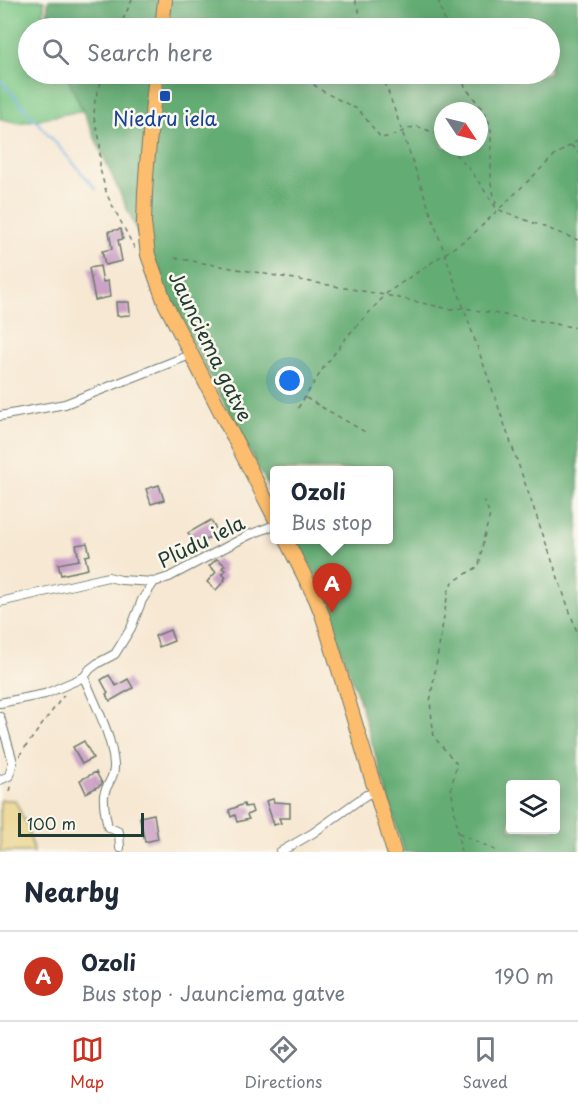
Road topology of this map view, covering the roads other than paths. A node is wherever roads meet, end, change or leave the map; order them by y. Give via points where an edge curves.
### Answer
1 (165, 0) edge
2 (163, 18) edge
3 (155, 84) edge
4 (190, 355) junction
5 (0, 416) edge
6 (270, 509) edge
7 (270, 527) edge
8 (288, 544) edge
9 (154, 582) junction
10 (0, 602) edge
11 (84, 677) junction
12 (0, 703) edge
13 (0, 717) edge
14 (0, 780) edge
15 (377, 792) junction
16 (120, 848) dead end
17 (280, 852) edge
18 (394, 852) edge

1 - 2 main road
3 - 4 main road, Jaunciema gatve via 144,223 148,255
4 - 5 street via 65,404
4 - 6 main road, Jaunciema gatve
7 - 9 street, Plūdu iela
8 - 15 main road via 323,617
9 - 10 street, Plūdu iela via 108,577
9 - 11 street via 115,654
11 - 12 street via 45,694
11 - 16 street via 111,744 114,767 104,807 108,828 119,832
13 - 14 street via 13,762 9,776
15 - 17 street via 366,795
15 - 18 main road

